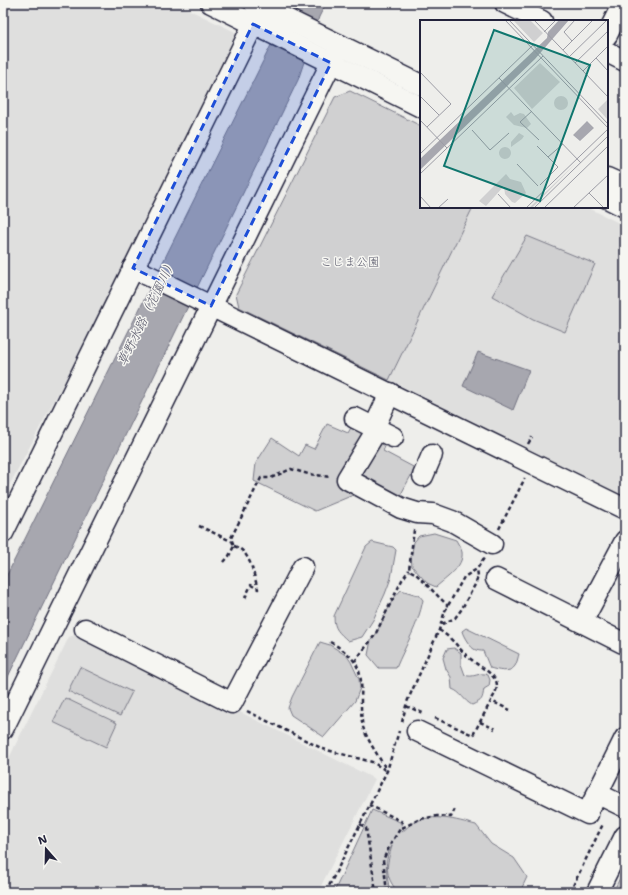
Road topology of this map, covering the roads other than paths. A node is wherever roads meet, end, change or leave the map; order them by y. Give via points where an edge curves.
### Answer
1 (211, 3) edge
2 (505, 3) edge
3 (623, 3) edge
4 (256, 11) edge
5 (542, 14) edge
6 (608, 33) edge
7 (340, 45) junction
8 (608, 52) edge
9 (625, 60) edge
10 (331, 63) junction
11 (420, 85) edge
12 (420, 107) edge
13 (608, 178) edge
14 (625, 186) edge
15 (608, 198) edge
16 (625, 207) edge
17 (134, 268) junction
18 (211, 306) junction
19 (390, 393) junction
20 (355, 418) dead end
21 (374, 428) junction
22 (393, 437) dead end
23 (432, 455) dead end
24 (423, 476) dead end
25 (625, 509) edge
26 (3, 533) edge
27 (492, 544) road end
28 (621, 544) edge
29 (303, 567) dead end
30 (496, 580) dead end
31 (582, 622) junction
32 (85, 629) dead end
33 (625, 644) edge
34 (421, 723) road end
35 (3, 729) edge
36 (625, 738) edge
37 (625, 807) edge
38 (596, 808) junction
39 (625, 836) edge
40 (598, 892) edge

1 - 4 street
2 - 5 street
3 - 6 street
4 - 7 street
4 - 10 street
4 - 17 street
7 - 10 street
7 - 11 street
8 - 9 street
10 - 12 street
10 - 18 street
13 - 14 street
15 - 16 street
17 - 18 street
17 - 26 street
18 - 19 street
18 - 35 street
19 - 21 street
19 - 25 street
20 - 21 street
21 - 22 street
21 - 27 street via 373,436 347,479 401,508 447,519
23 - 24 street
28 - 31 street
29 - 32 street via 232,703
30 - 31 street
31 - 33 street
34 - 38 street
36 - 38 street
37 - 38 street
39 - 40 street

